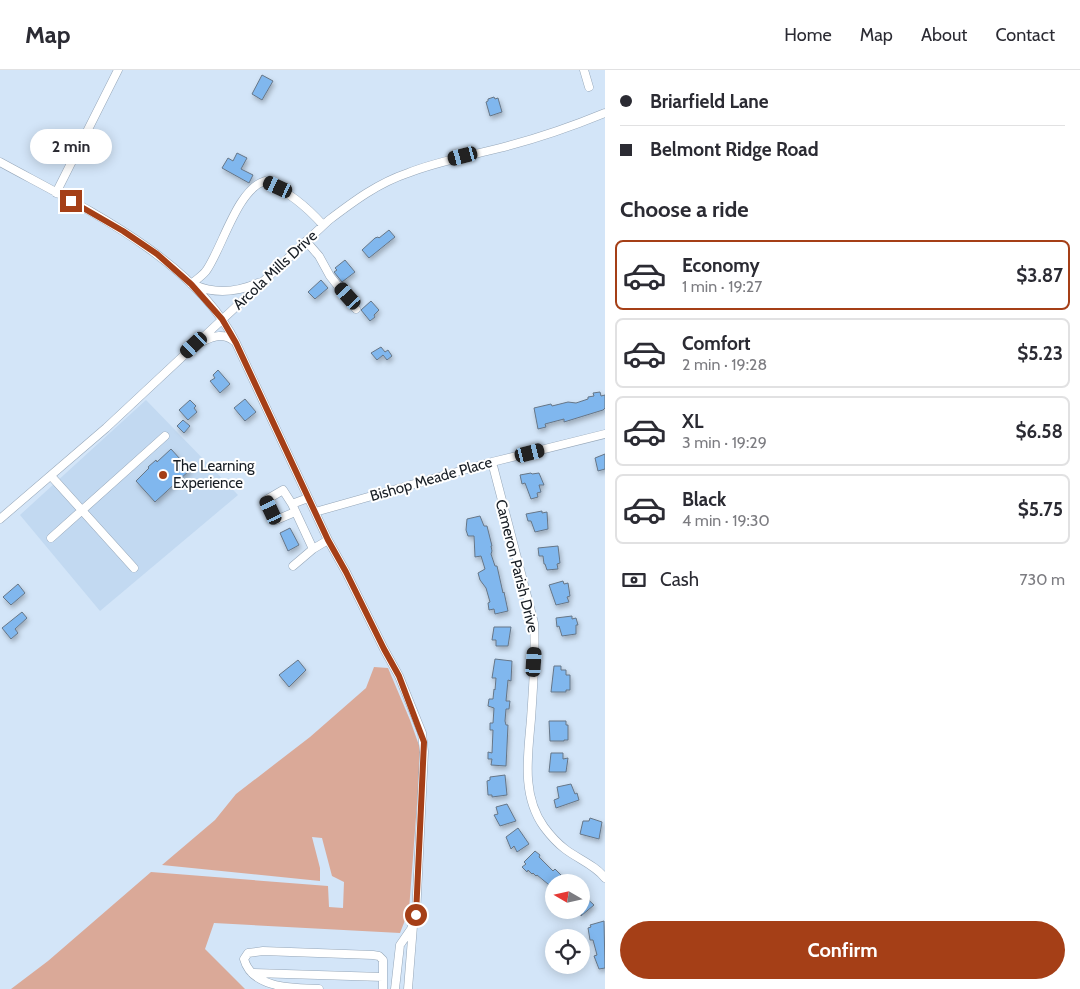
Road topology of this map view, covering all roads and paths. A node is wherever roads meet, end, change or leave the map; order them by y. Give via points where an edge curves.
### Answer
1 (118, 70) edge
2 (584, 70) edge
3 (589, 87) dead end
4 (605, 113) edge
5 (0, 162) edge
6 (56, 193) junction
7 (323, 225) junction
8 (306, 241) junction
9 (262, 281) junction
10 (191, 284) junction
11 (356, 309) dead end
12 (222, 319) junction
13 (236, 343) junction
14 (194, 345) junction
15 (605, 434) edge
16 (165, 436) dead end
17 (492, 462) junction
18 (51, 476) junction
19 (308, 498) junction
20 (82, 510) junction
21 (315, 512) junction
22 (0, 519) edge
23 (51, 538) dead end
24 (328, 540) junction
25 (313, 549) junction
26 (293, 566) dead end
27 (134, 568) dead end
28 (604, 875) edge
29 (413, 924) junction
30 (252, 972) junction
31 (383, 977) junction
32 (319, 989) edge
33 (383, 989) edge
34 (396, 989) edge
35 (408, 989) edge

1 - 6 street
2 - 3 street
4 - 7 street, Arcola Mills Drive via 550,134 407,173 360,197
5 - 6 street
6 - 10 street via 139,241
7 - 8 street, Arcola Mills Drive
7 - 10 street via 278,187 265,181 257,183 233,217 206,272
8 - 9 street, Arcola Mills Drive
8 - 11 street
9 - 10 street via 224,291
9 - 12 street, Arcola Mills Drive
10 - 12 street
12 - 13 street
12 - 14 street, Arcola Mills Drive
13 - 14 street via 221,335
13 - 19 street
14 - 18 street, Arcola Mills Drive
15 - 17 street, Bishop Meade Place
16 - 20 street
17 - 21 street, Bishop Meade Place
17 - 28 street, Cameron Parish Drive via 534,623 536,644 527,771 531,801 551,836
18 - 20 street
18 - 22 street, Arcola Mills Drive
19 - 21 street
19 - 25 street via 293,508
20 - 23 street
20 - 27 street
21 - 24 street
24 - 25 street
24 - 29 street via 399,676 424,742
25 - 26 street
29 - 34 street via 400,945
29 - 35 street
30 - 31 street
30 - 31 street via 244,959 248,953 263,951 379,956 383,960
30 - 32 street via 268,984
31 - 33 street

